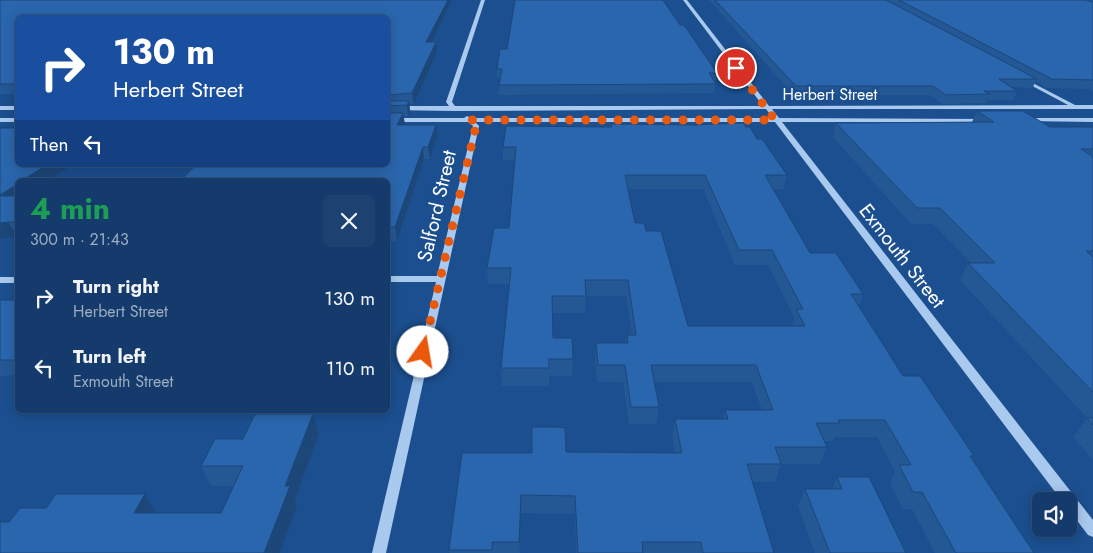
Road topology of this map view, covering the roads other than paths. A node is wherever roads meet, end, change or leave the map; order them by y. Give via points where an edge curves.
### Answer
1 (483, 0) edge
2 (685, 0) edge
3 (1021, 78) edge
4 (1075, 107) junction
5 (1093, 107) edge
6 (0, 108) edge
7 (15, 108) edge
8 (390, 108) edge
9 (452, 108) junction
10 (766, 108) junction
11 (1093, 118) edge
12 (0, 120) edge
13 (15, 120) edge
14 (390, 120) edge
15 (470, 120) junction
16 (775, 120) junction
17 (994, 120) edge
18 (1014, 120) edge
19 (390, 279) edge
20 (439, 279) junction
21 (0, 280) edge
22 (15, 280) edge
23 (1093, 532) edge
24 (379, 553) edge

1 - 9 street via 449,102
2 - 10 street, Exmouth Street
3 - 4 street
4 - 5 street, Herbert Street
4 - 10 street, Herbert Street
4 - 11 street
6 - 7 street
8 - 9 street, Herbert Street
9 - 10 street, Herbert Street
9 - 15 street
10 - 16 street, Exmouth Street
11 - 18 street
12 - 13 street
14 - 15 street, Herbert Street
15 - 16 street, Herbert Street
15 - 20 street, Salford Street via 476,126
16 - 17 street, Herbert Street
16 - 23 street, Exmouth Street
19 - 20 street
20 - 24 street, Salford Street
21 - 22 street

